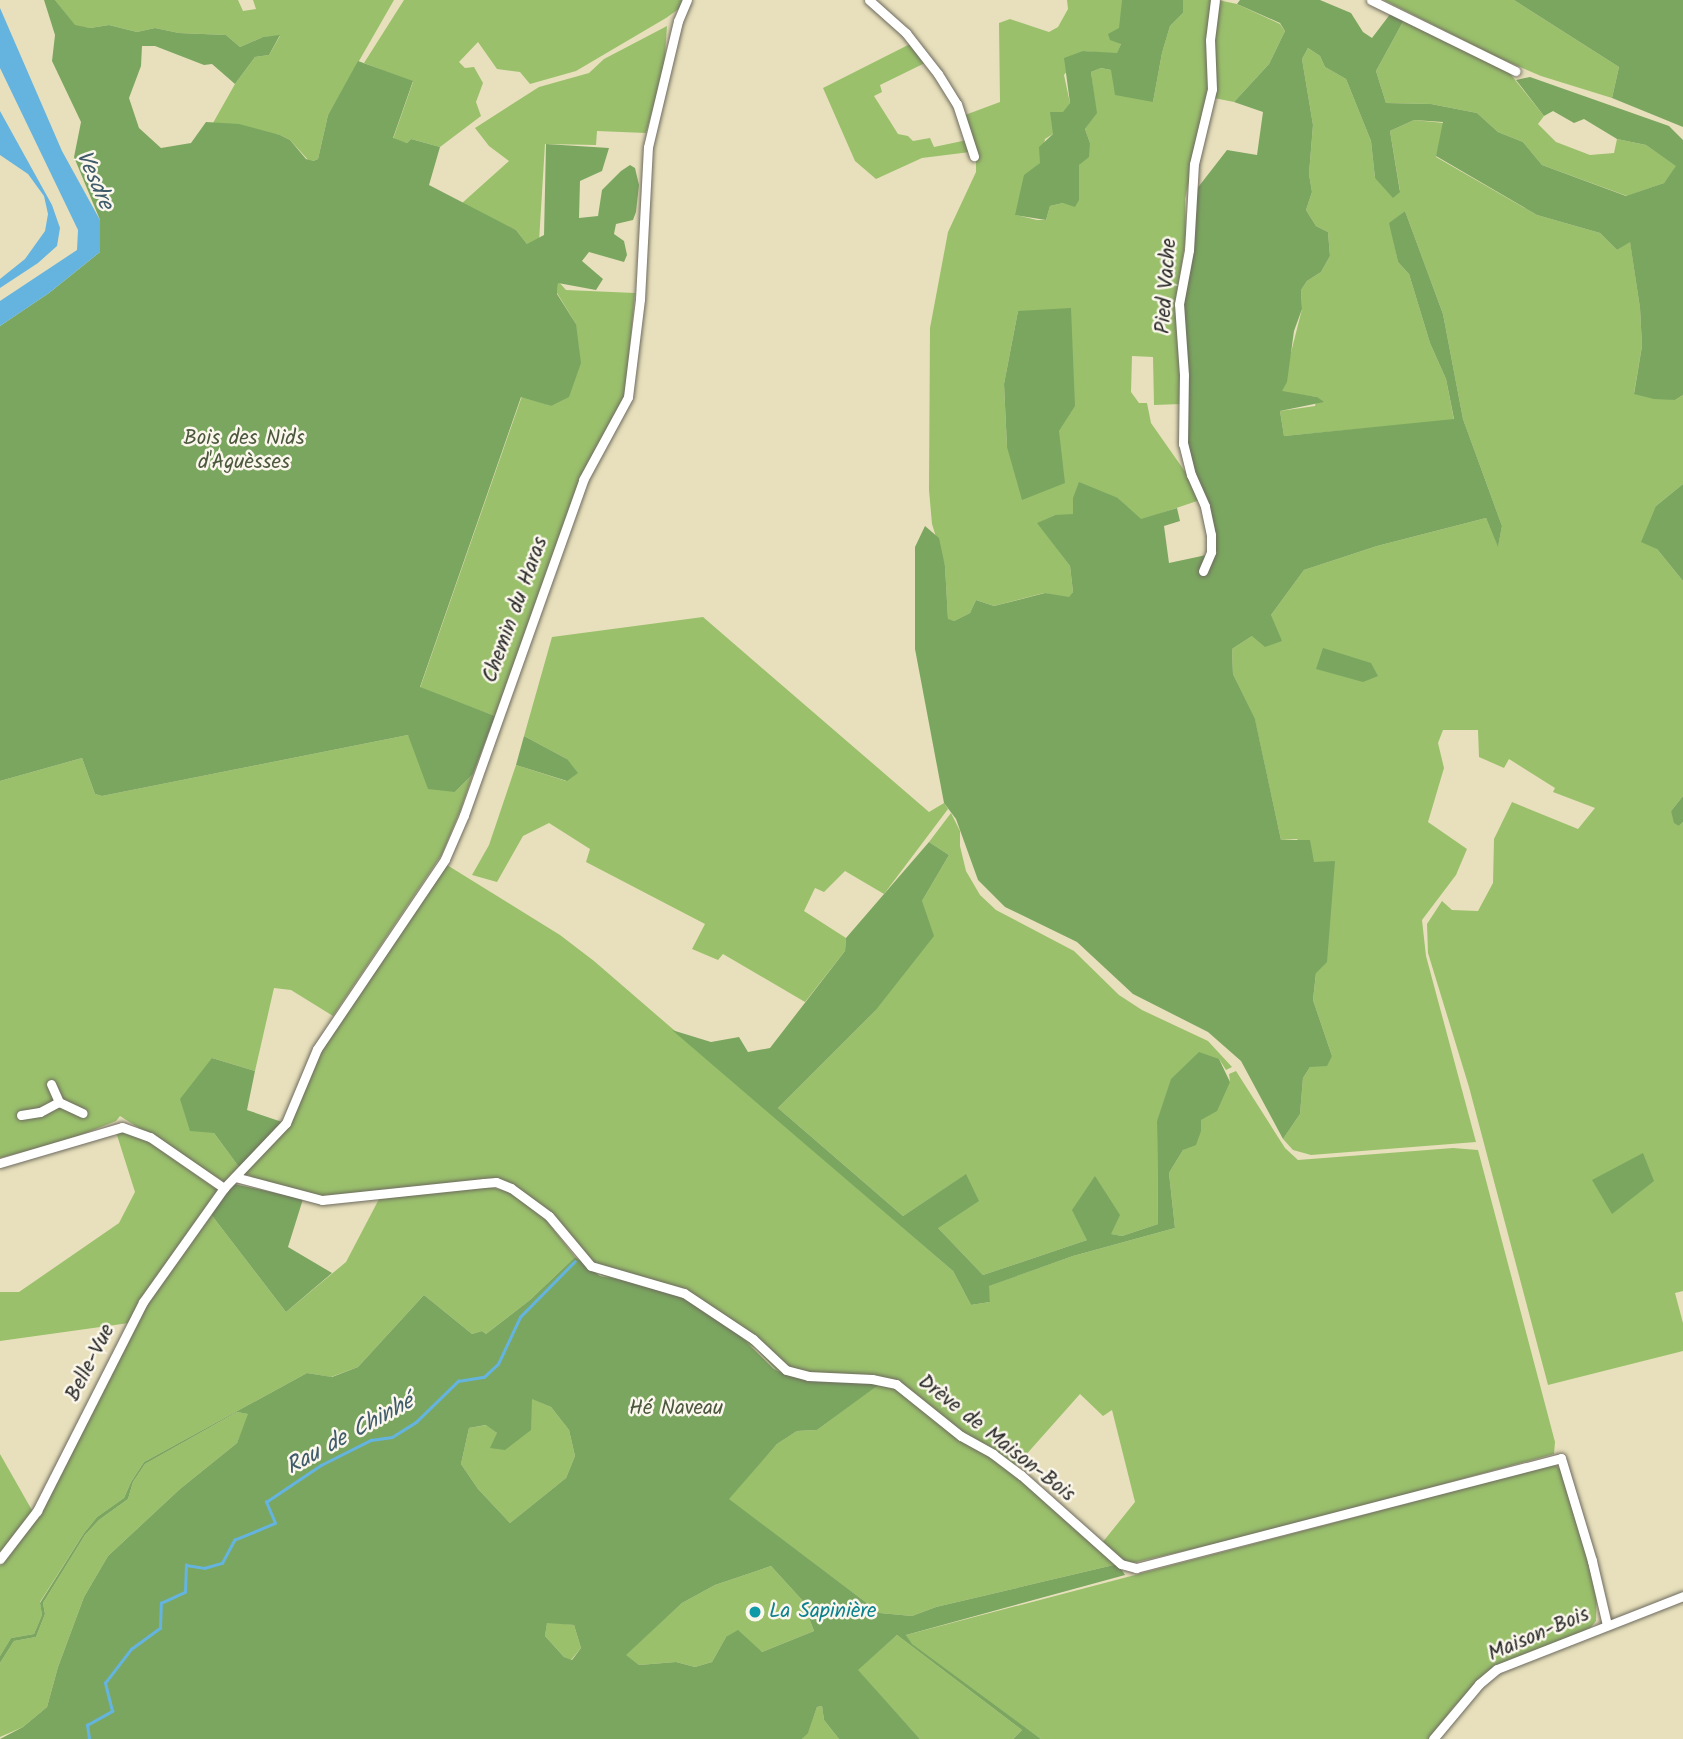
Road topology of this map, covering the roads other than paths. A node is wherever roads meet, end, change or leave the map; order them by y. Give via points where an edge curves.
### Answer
1 (687, 0) edge
2 (869, 0) edge
3 (1215, 0) edge
4 (1371, 0) edge
5 (1515, 71) dead end
6 (974, 156) dead end
7 (1203, 571) dead end
8 (51, 1084) dead end
9 (59, 1102) junction
10 (83, 1113) dead end
11 (21, 1115) dead end
12 (0, 1163) edge
13 (235, 1177) junction
14 (225, 1188) junction
15 (0, 1559) edge
16 (1683, 1596) edge
17 (1607, 1625) junction
18 (1433, 1739) edge

1 - 13 street, Chemin du Haras via 648,147 640,299 628,397 578,492 445,859 317,1049 286,1123
2 - 6 street via 906,33 939,74 957,104
3 - 7 street, Pied Vache via 1210,40 1212,89 1194,164 1189,250 1179,304 1183,444 1212,536
4 - 5 street
8 - 9 street
9 - 10 street
9 - 11 street via 32,1115
12 - 14 street via 122,1126 150,1137
13 - 14 street, Belle-Vue
13 - 17 street, Drève de Maison-Bois via 323,1200 496,1182 511,1188 549,1216 590,1266 684,1293 753,1339 786,1370 896,1384 961,1436 1021,1475 1121,1564 1136,1568 1561,1458
14 - 15 street, Belle-Vue via 143,1302 37,1511
16 - 17 street, Maison-Bois
17 - 18 street, Maison-Bois via 1497,1669

